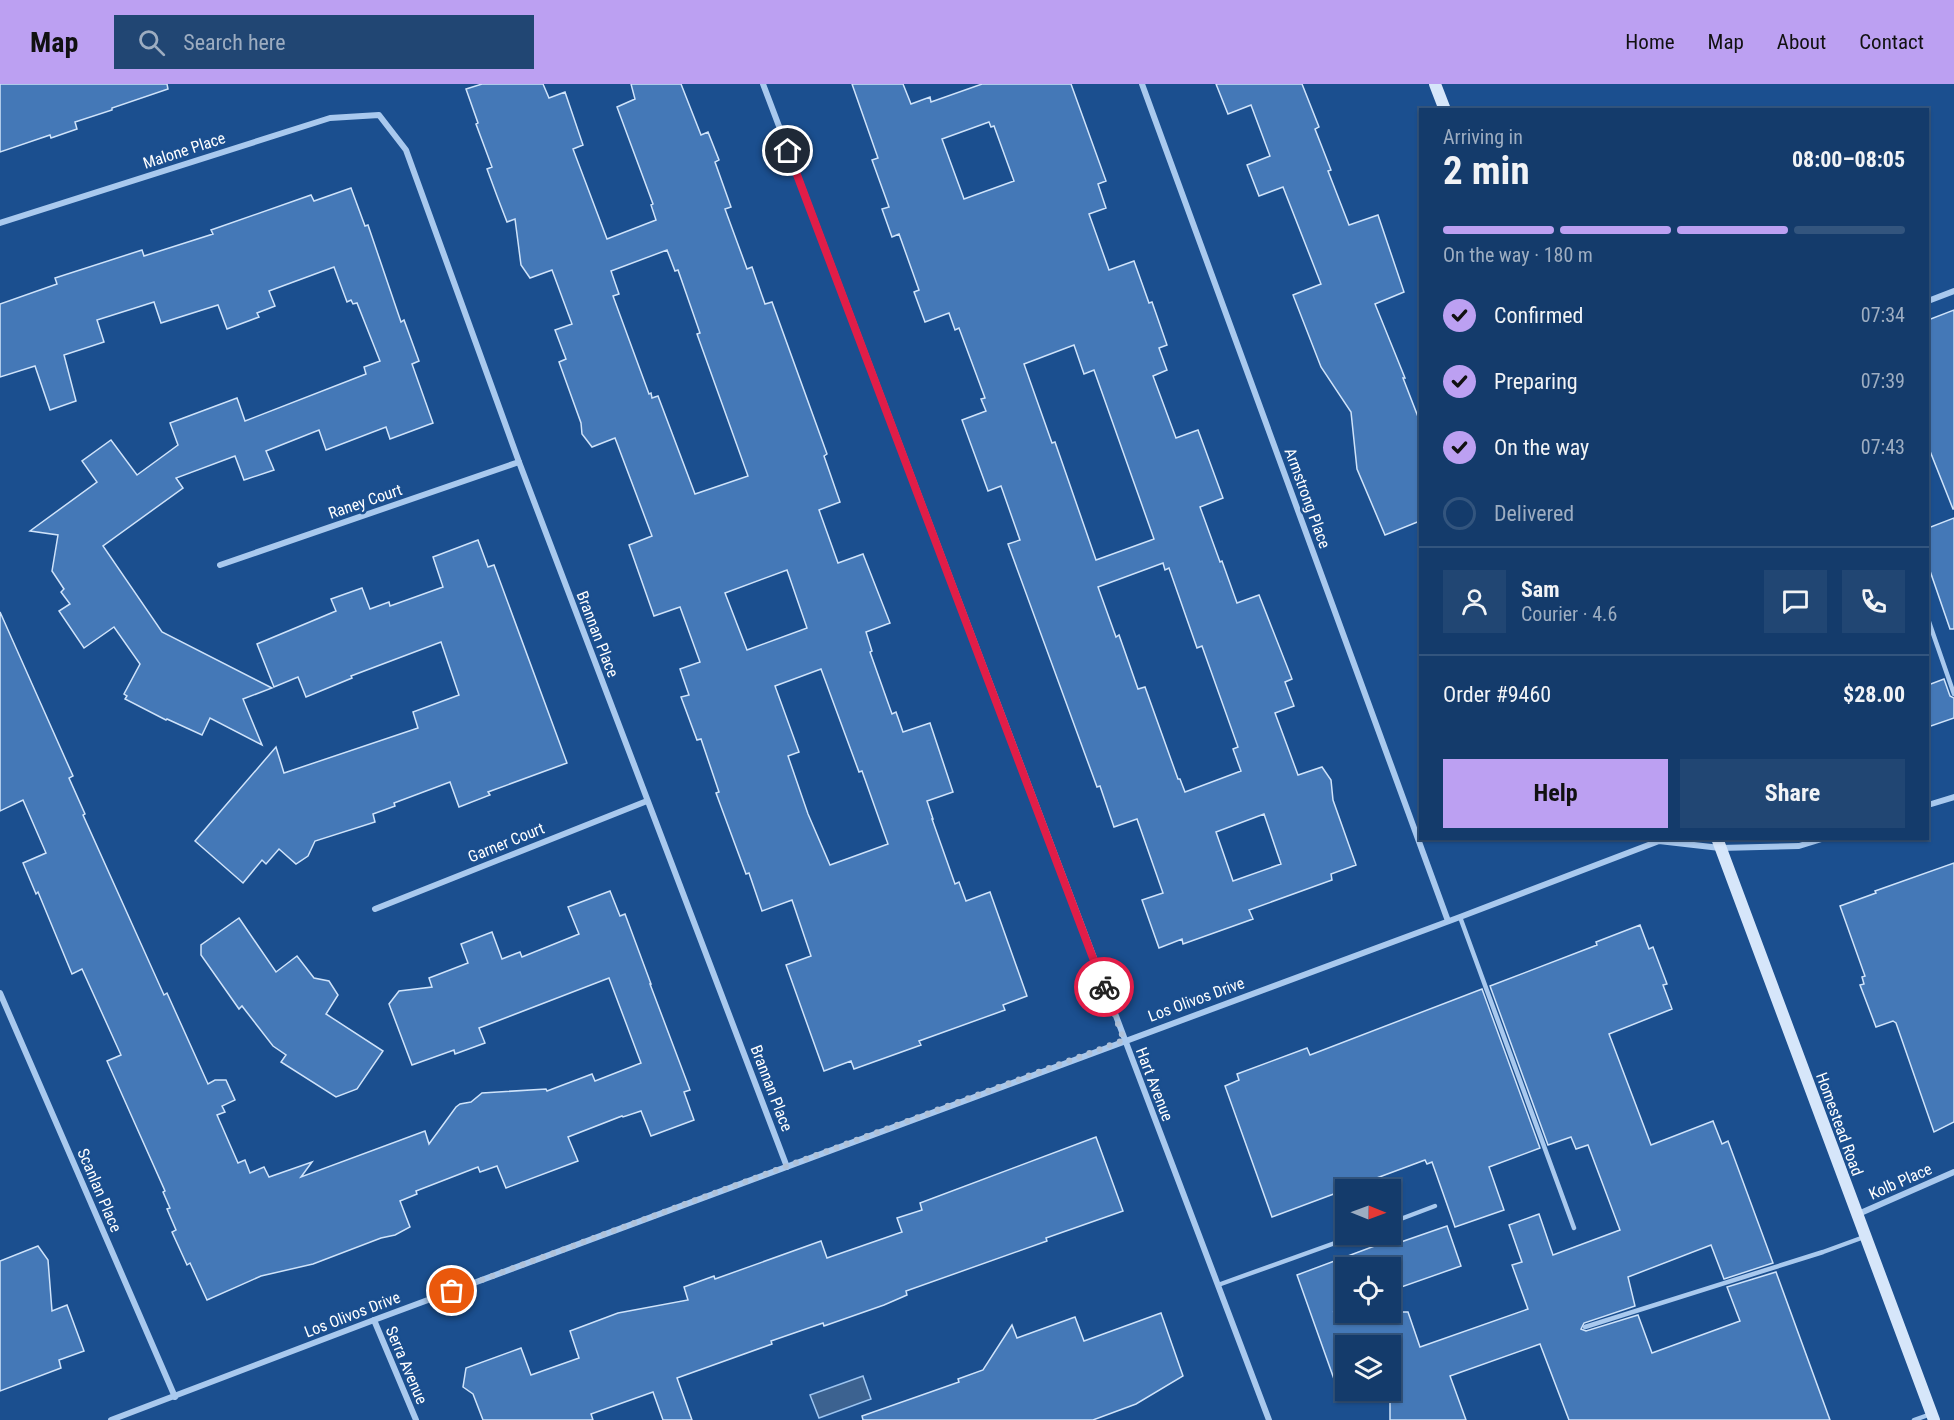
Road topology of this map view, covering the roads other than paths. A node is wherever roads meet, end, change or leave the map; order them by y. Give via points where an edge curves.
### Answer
1 (763, 84) edge
2 (1142, 84) edge
3 (1435, 84) edge
4 (1444, 108) edge
5 (380, 115) joint
6 (0, 223) edge
7 (1954, 291) edge
8 (1929, 301) edge
9 (519, 462) junction
10 (220, 565) dead end
11 (1929, 622) edge
12 (1954, 694) edge
13 (1954, 797) edge
14 (647, 801) junction
15 (1929, 805) edge
16 (1818, 840) edge
17 (1718, 843) edge
18 (375, 909) dead end
19 (1460, 917) junction
20 (1448, 921) junction
21 (0, 993) edge
22 (1124, 1040) junction
23 (787, 1167) junction
24 (1954, 1172) edge
25 (1436, 1206) dead end
26 (1856, 1215) junction
27 (1401, 1219) edge
28 (1574, 1228) dead end
29 (1864, 1236) junction
30 (1335, 1243) edge
31 (1218, 1285) junction
32 (374, 1320) junction
33 (1585, 1327) dead end
34 (174, 1397) junction
35 (1933, 1417) edge
36 (111, 1420) edge
37 (416, 1420) edge
38 (1269, 1420) edge
39 (1914, 1420) edge

1 - 22 street, Hart Avenue
2 - 20 street, Armstrong Place
3 - 4 main road
5 - 6 street, Malone Place via 330,118
5 - 9 street, Brannan Place via 406,150
7 - 8 street
9 - 10 street, Raney Court
9 - 14 street, Brannan Place
11 - 12 lane
13 - 15 street
14 - 18 street, Garner Court
14 - 23 street, Brannan Place
16 - 17 street, Los Olivos Drive via 1799,846
17 - 19 street, Los Olivos Drive via 1659,841
17 - 26 main road, Homestead Road
19 - 20 street, Los Olivos Drive
19 - 28 lane
20 - 22 street, Los Olivos Drive
21 - 34 street, Scanlan Place
22 - 23 street, Los Olivos Drive
22 - 31 street, Hart Avenue
23 - 32 street, Los Olivos Drive
24 - 26 street, Kolb Place
25 - 27 lane
26 - 29 main road, Homestead Road
29 - 33 lane
29 - 35 main road, Homestead Road
30 - 31 lane
31 - 38 street, Hart Avenue
32 - 34 street, Los Olivos Drive
32 - 37 street, Serra Avenue
34 - 36 street, Los Olivos Drive
35 - 39 lane

